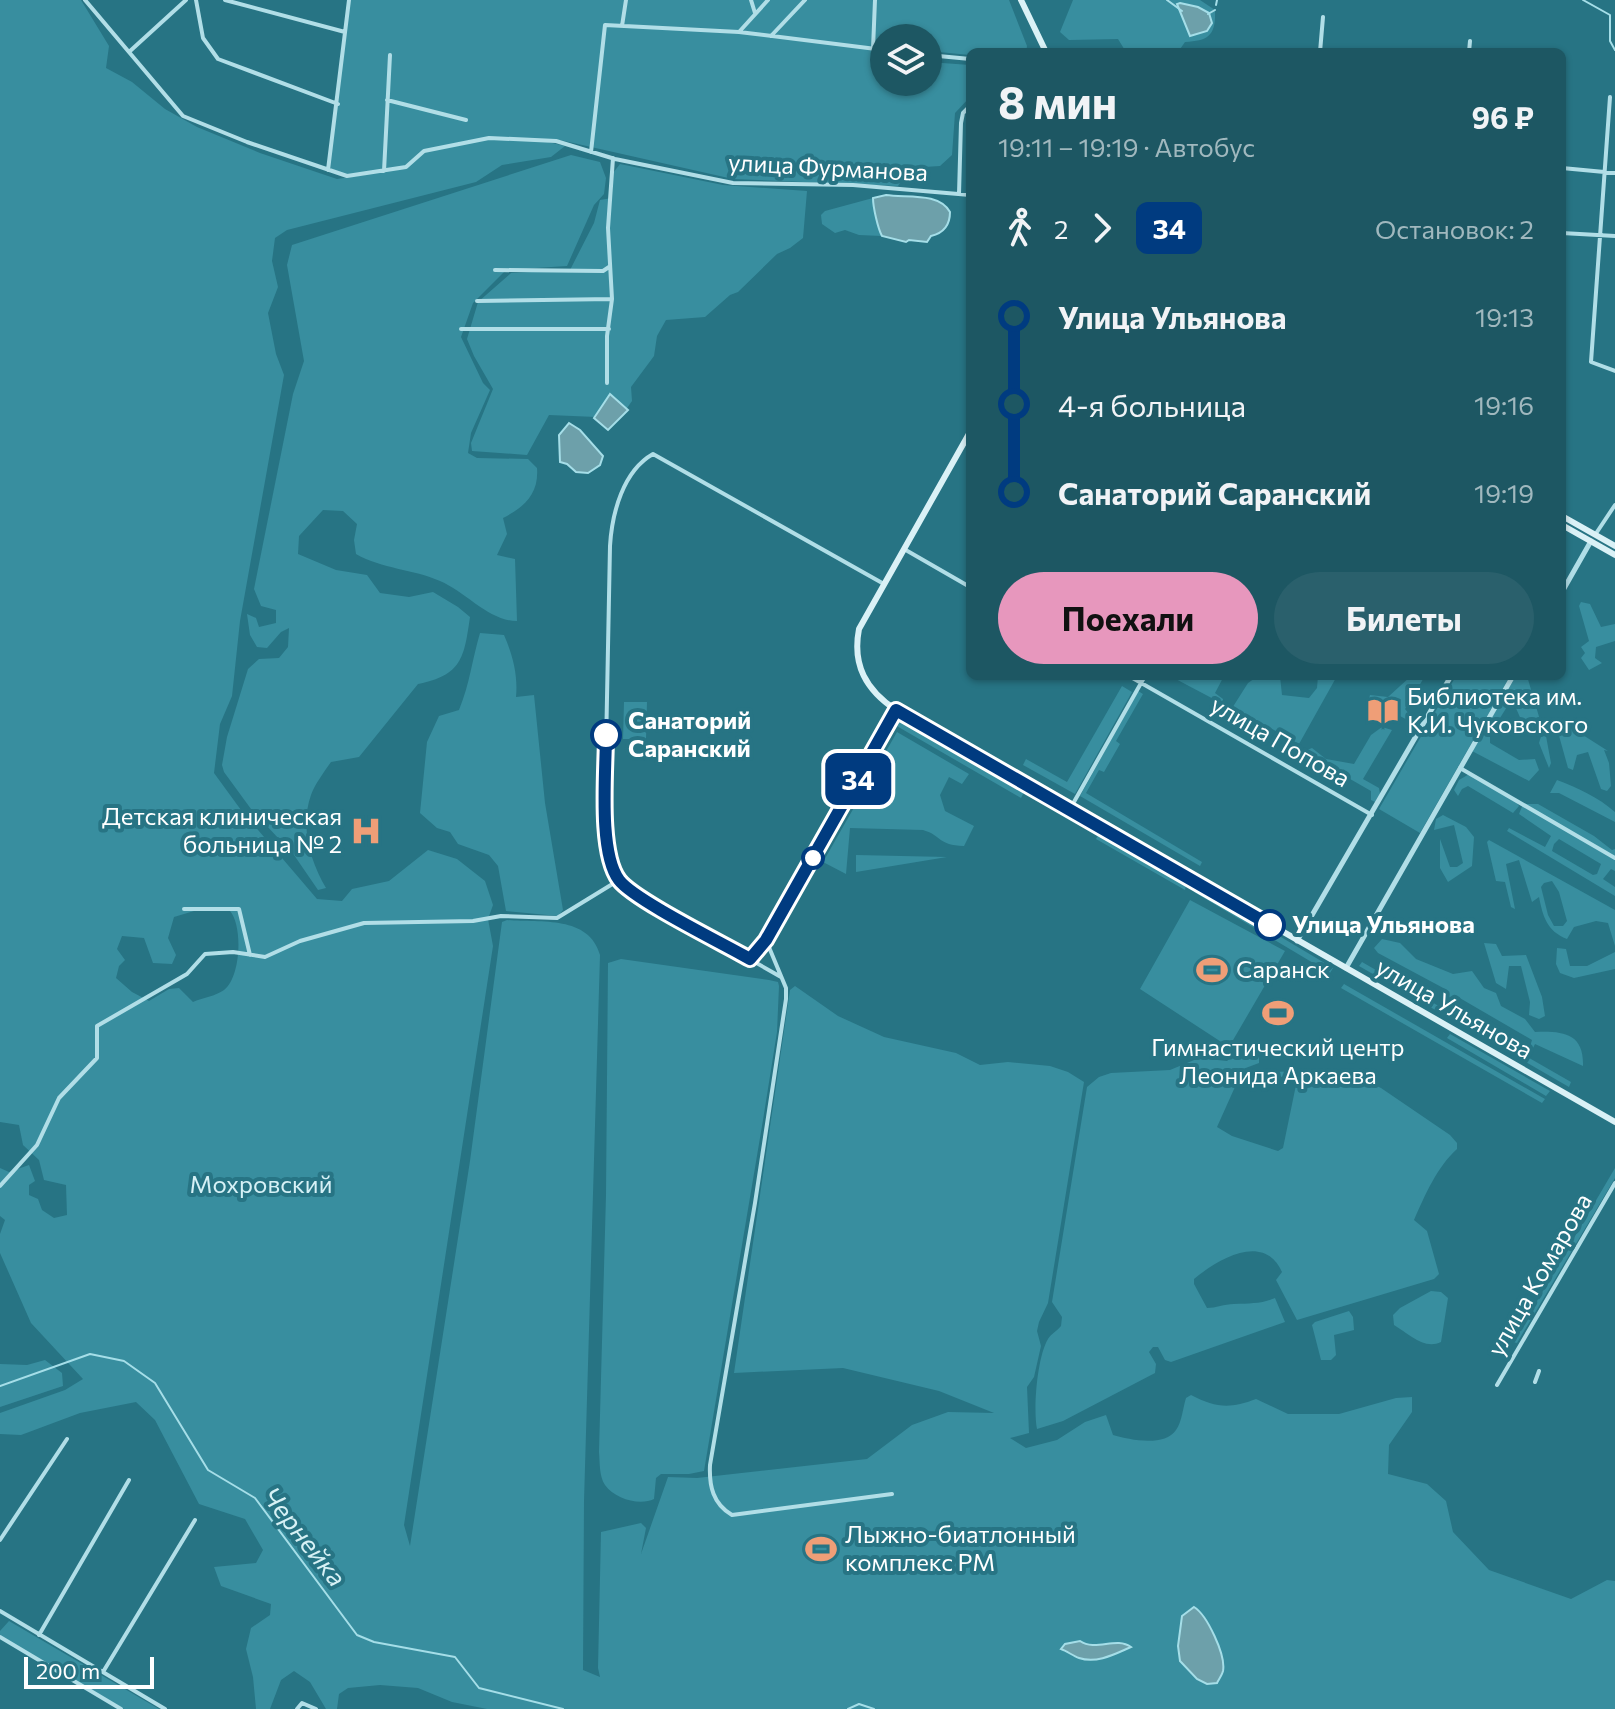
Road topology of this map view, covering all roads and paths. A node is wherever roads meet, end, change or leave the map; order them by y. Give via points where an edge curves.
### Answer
1 (85, 0) edge
2 (186, 0) edge
3 (196, 0) edge
4 (225, 0) edge
5 (349, 0) edge
6 (626, 0) edge
7 (751, 0) edge
8 (768, 0) edge
9 (805, 0) edge
10 (875, 0) edge
11 (1021, 0) edge
12 (755, 13) junction
13 (1323, 17) dead end
14 (874, 24) edge
15 (622, 26) junction
16 (345, 32) junction
17 (739, 32) junction
18 (771, 36) junction
19 (1470, 41) dead end
20 (1044, 48) edge
21 (1320, 48) edge
22 (1469, 48) edge
23 (870, 49) edge
24 (129, 52) junction
25 (390, 55) dead end
26 (942, 56) edge
27 (966, 59) edge
28 (1610, 97) dead end
29 (387, 100) junction
30 (338, 104) junction
31 (966, 110) edge
32 (466, 120) dead end
33 (591, 152) junction
34 (613, 158) junction
35 (1566, 168) edge
36 (328, 170) junction
37 (384, 171) junction
38 (1603, 172) junction
39 (1615, 173) edge
40 (959, 194) junction
41 (966, 195) edge
42 (1566, 233) edge
43 (1599, 235) junction
44 (1615, 236) edge
45 (610, 265) junction
46 (495, 270) dead end
47 (612, 299) junction
48 (477, 301) dead end
49 (461, 329) dead end
50 (609, 329) junction
51 (1615, 371) edge
52 (607, 383) dead end
53 (966, 439) edge
54 (1615, 505) edge
55 (1566, 519) edge
56 (1566, 527) edge
57 (1593, 538) junction
58 (1615, 546) edge
59 (904, 549) junction
60 (1615, 555) edge
61 (884, 584) junction
62 (966, 585) edge
63 (1566, 585) edge
64 (1136, 680) edge
65 (1143, 680) edge
66 (1449, 680) edge
67 (1511, 680) edge
68 (1141, 683) junction
69 (896, 710) junction
70 (1460, 768) junction
71 (1070, 809) junction
72 (1372, 815) junction
73 (1615, 858) edge
74 (619, 880) junction
75 (184, 909) dead end
76 (766, 940) junction
77 (1297, 941) junction
78 (250, 955) junction
79 (750, 959) junction
80 (1346, 968) junction
81 (781, 977) junction
82 (1615, 1122) edge
83 (1615, 1183) edge
84 (0, 1186) edge
85 (1539, 1371) dead end
86 (1535, 1382) dead end
87 (1497, 1385) dead end
88 (67, 1439) dead end
89 (129, 1480) dead end
90 (892, 1494) dead end
91 (195, 1520) dead end
92 (0, 1540) edge
93 (0, 1611) edge
94 (39, 1635) junction
95 (0, 1637) edge
96 (103, 1672) junction
97 (121, 1709) edge
98 (165, 1709) edge
99 (297, 1709) edge
100 (316, 1709) edge

1 - 24 street
2 - 24 street
3 - 30 street via 203,38 218,59
4 - 16 street
5 - 16 street
6 - 15 street
7 - 12 street
8 - 12 street
9 - 18 street
10 - 14 street
11 - 20 main road
12 - 17 street
13 - 21 street
15 - 17 street
15 - 33 street via 605,25
16 - 30 street
17 - 18 street
18 - 23 street
19 - 22 street
24 - 36 street via 183,116
25 - 29 street
26 - 27 street
28 - 38 street
29 - 32 street
29 - 37 street
30 - 36 street
31 - 40 street
33 - 34 street, улица Фурманова
33 - 37 street, улица Фурманова via 556,141 489,138 424,151 406,167
34 - 40 street, улица Фурманова via 733,183
34 - 45 street
35 - 38 street
36 - 37 street, улица Фурманова via 347,176
38 - 39 street
38 - 43 street
40 - 41 street, улица Фурманова
42 - 43 street
43 - 44 street
43 - 51 street via 1591,362
45 - 46 street via 603,271
45 - 47 street
47 - 48 street
47 - 50 street
49 - 50 street
50 - 52 street
53 - 59 main road
54 - 57 street
55 - 57 main road
56 - 57 main road
57 - 58 main road
57 - 60 main road
57 - 63 street
59 - 61 main road
59 - 62 street
61 - 69 main road, улица Ульянова via 859,629 857,657 864,680
61 - 74 street via 653,454 640,461 611,523 605,799 607,836
64 - 68 street, улица Попова
65 - 68 street
66 - 72 street
67 - 70 street
68 - 71 street
68 - 72 street, улица Попова
69 - 71 main road, улица Ульянова
69 - 76 street
70 - 73 street
70 - 80 street
71 - 77 main road, улица Ульянова
72 - 77 street
74 - 78 street via 557,918 364,923 265,957
74 - 79 street
75 - 78 street via 239,909
76 - 79 street
76 - 81 street
77 - 80 main road, улица Ульянова
78 - 84 street via 205,954 187,974 97,1026 97,1058 59,1098 37,1145
79 - 81 street
80 - 82 main road, улица Ульянова
81 - 90 street via 786,999 710,1465 712,1494 732,1515
83 - 87 street, улица Комарова
85 - 86 street
88 - 92 street
89 - 94 street
91 - 96 street
93 - 94 street
94 - 96 street
95 - 97 street
96 - 98 street
99 - 100 street via 302,1703

